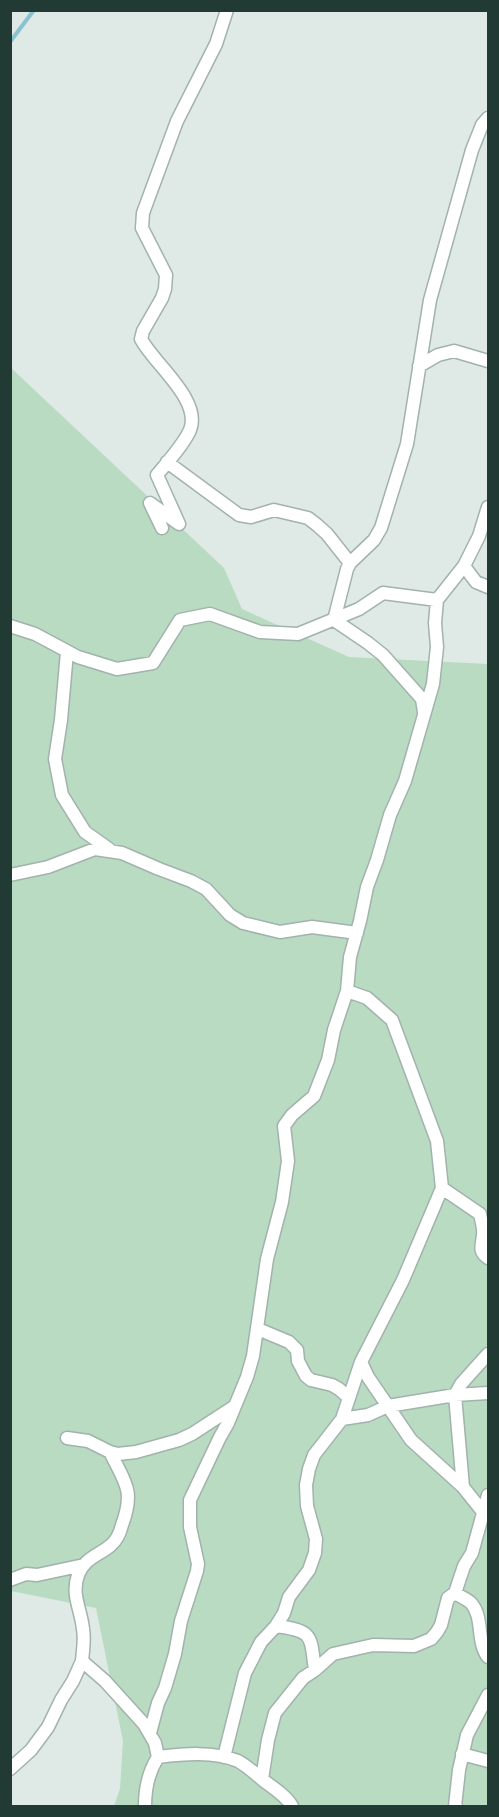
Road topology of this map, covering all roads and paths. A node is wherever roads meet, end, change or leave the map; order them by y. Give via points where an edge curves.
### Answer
1 (227, 10) edge
2 (489, 118) edge
3 (489, 361) edge
4 (419, 366) junction
5 (167, 462) junction
6 (489, 503) edge
7 (489, 507) edge
8 (162, 528) dead end
9 (479, 536) junction
10 (350, 563) junction
11 (464, 567) junction
12 (489, 587) edge
13 (437, 600) junction
14 (334, 620) junction
15 (10, 626) edge
16 (67, 652) junction
17 (424, 712) junction
18 (112, 851) junction
19 (10, 875) edge
20 (357, 933) junction
21 (347, 991) junction
22 (442, 1188) junction
23 (489, 1258) edge
24 (258, 1329) junction
25 (489, 1353) edge
26 (361, 1362) junction
27 (489, 1394) edge
28 (455, 1395) junction
29 (348, 1397) junction
30 (236, 1405) junction
31 (388, 1406) junction
32 (342, 1419) junction
33 (67, 1438) dead end
34 (110, 1452) junction
35 (463, 1487) junction
36 (489, 1495) edge
37 (483, 1512) junction
38 (84, 1565) junction
39 (10, 1580) edge
40 (455, 1593) junction
41 (276, 1626) junction
42 (489, 1657) edge
43 (82, 1661) junction
44 (315, 1670) junction
45 (489, 1695) edge
46 (150, 1733) junction
47 (462, 1754) junction
48 (158, 1757) junction
49 (224, 1757) junction
50 (489, 1761) edge
51 (10, 1769) edge
52 (262, 1779) junction
53 (145, 1806) edge
54 (292, 1806) edge
55 (456, 1806) edge

1 - 5 street via 216,44 177,121 142,213 142,228 166,275 162,298 141,339 187,400 193,415 191,428
2 - 4 street via 472,150 429,300
3 - 4 street via 454,351
4 - 10 street via 408,444 381,528
5 - 8 street via 157,475 179,524 150,503
5 - 10 street via 239,515 252,517 273,510 308,518
6 - 9 street
7 - 9 street
9 - 11 street
10 - 14 street
11 - 12 street via 476,582
11 - 13 street
13 - 14 street via 384,593
13 - 17 street via 433,684
14 - 16 street via 298,634 260,632 210,614 180,620 153,663 117,669
14 - 17 street via 382,655 422,699
15 - 16 street via 35,634
16 - 18 street via 55,759 62,795 85,832
17 - 20 street via 405,781 367,887
18 - 19 street via 95,849 48,867
18 - 20 street via 206,889 243,923 280,932 312,927
20 - 21 street
21 - 22 street via 367,998 392,1020 436,1141
21 - 24 street via 314,1096 284,1126 288,1161 267,1259
22 - 23 street via 480,1214 484,1233 480,1248
22 - 26 street via 403,1280
24 - 29 street via 289,1342 311,1380 332,1385
24 - 30 street
25 - 28 street
26 - 29 street
26 - 31 street
27 - 28 street
28 - 31 street
28 - 35 street
29 - 32 street
30 - 34 street via 179,1440 136,1452
30 - 46 street via 190,1500 189,1527 197,1571
31 - 32 street via 368,1415
31 - 35 street via 411,1440
32 - 41 street via 314,1455 309,1469 307,1506 316,1539 315,1552 309,1570 289,1597
33 - 34 street via 88,1441
34 - 38 street via 126,1485 128,1504 117,1539
35 - 37 street
36 - 37 street
37 - 40 street
38 - 39 street
38 - 43 street via 74,1595 84,1632
40 - 42 street via 471,1604 480,1624 483,1650
40 - 44 street via 448,1598 441,1625 431,1639 414,1646 373,1645 333,1654
41 - 44 street via 307,1634
41 - 49 street via 261,1642 245,1673
43 - 46 street
43 - 51 street via 48,1727
44 - 52 street via 303,1678 275,1713
45 - 47 street via 467,1735
46 - 48 street
47 - 50 street
47 - 55 street
48 - 49 street
48 - 53 street via 151,1767
49 - 52 street via 239,1762
52 - 54 street

